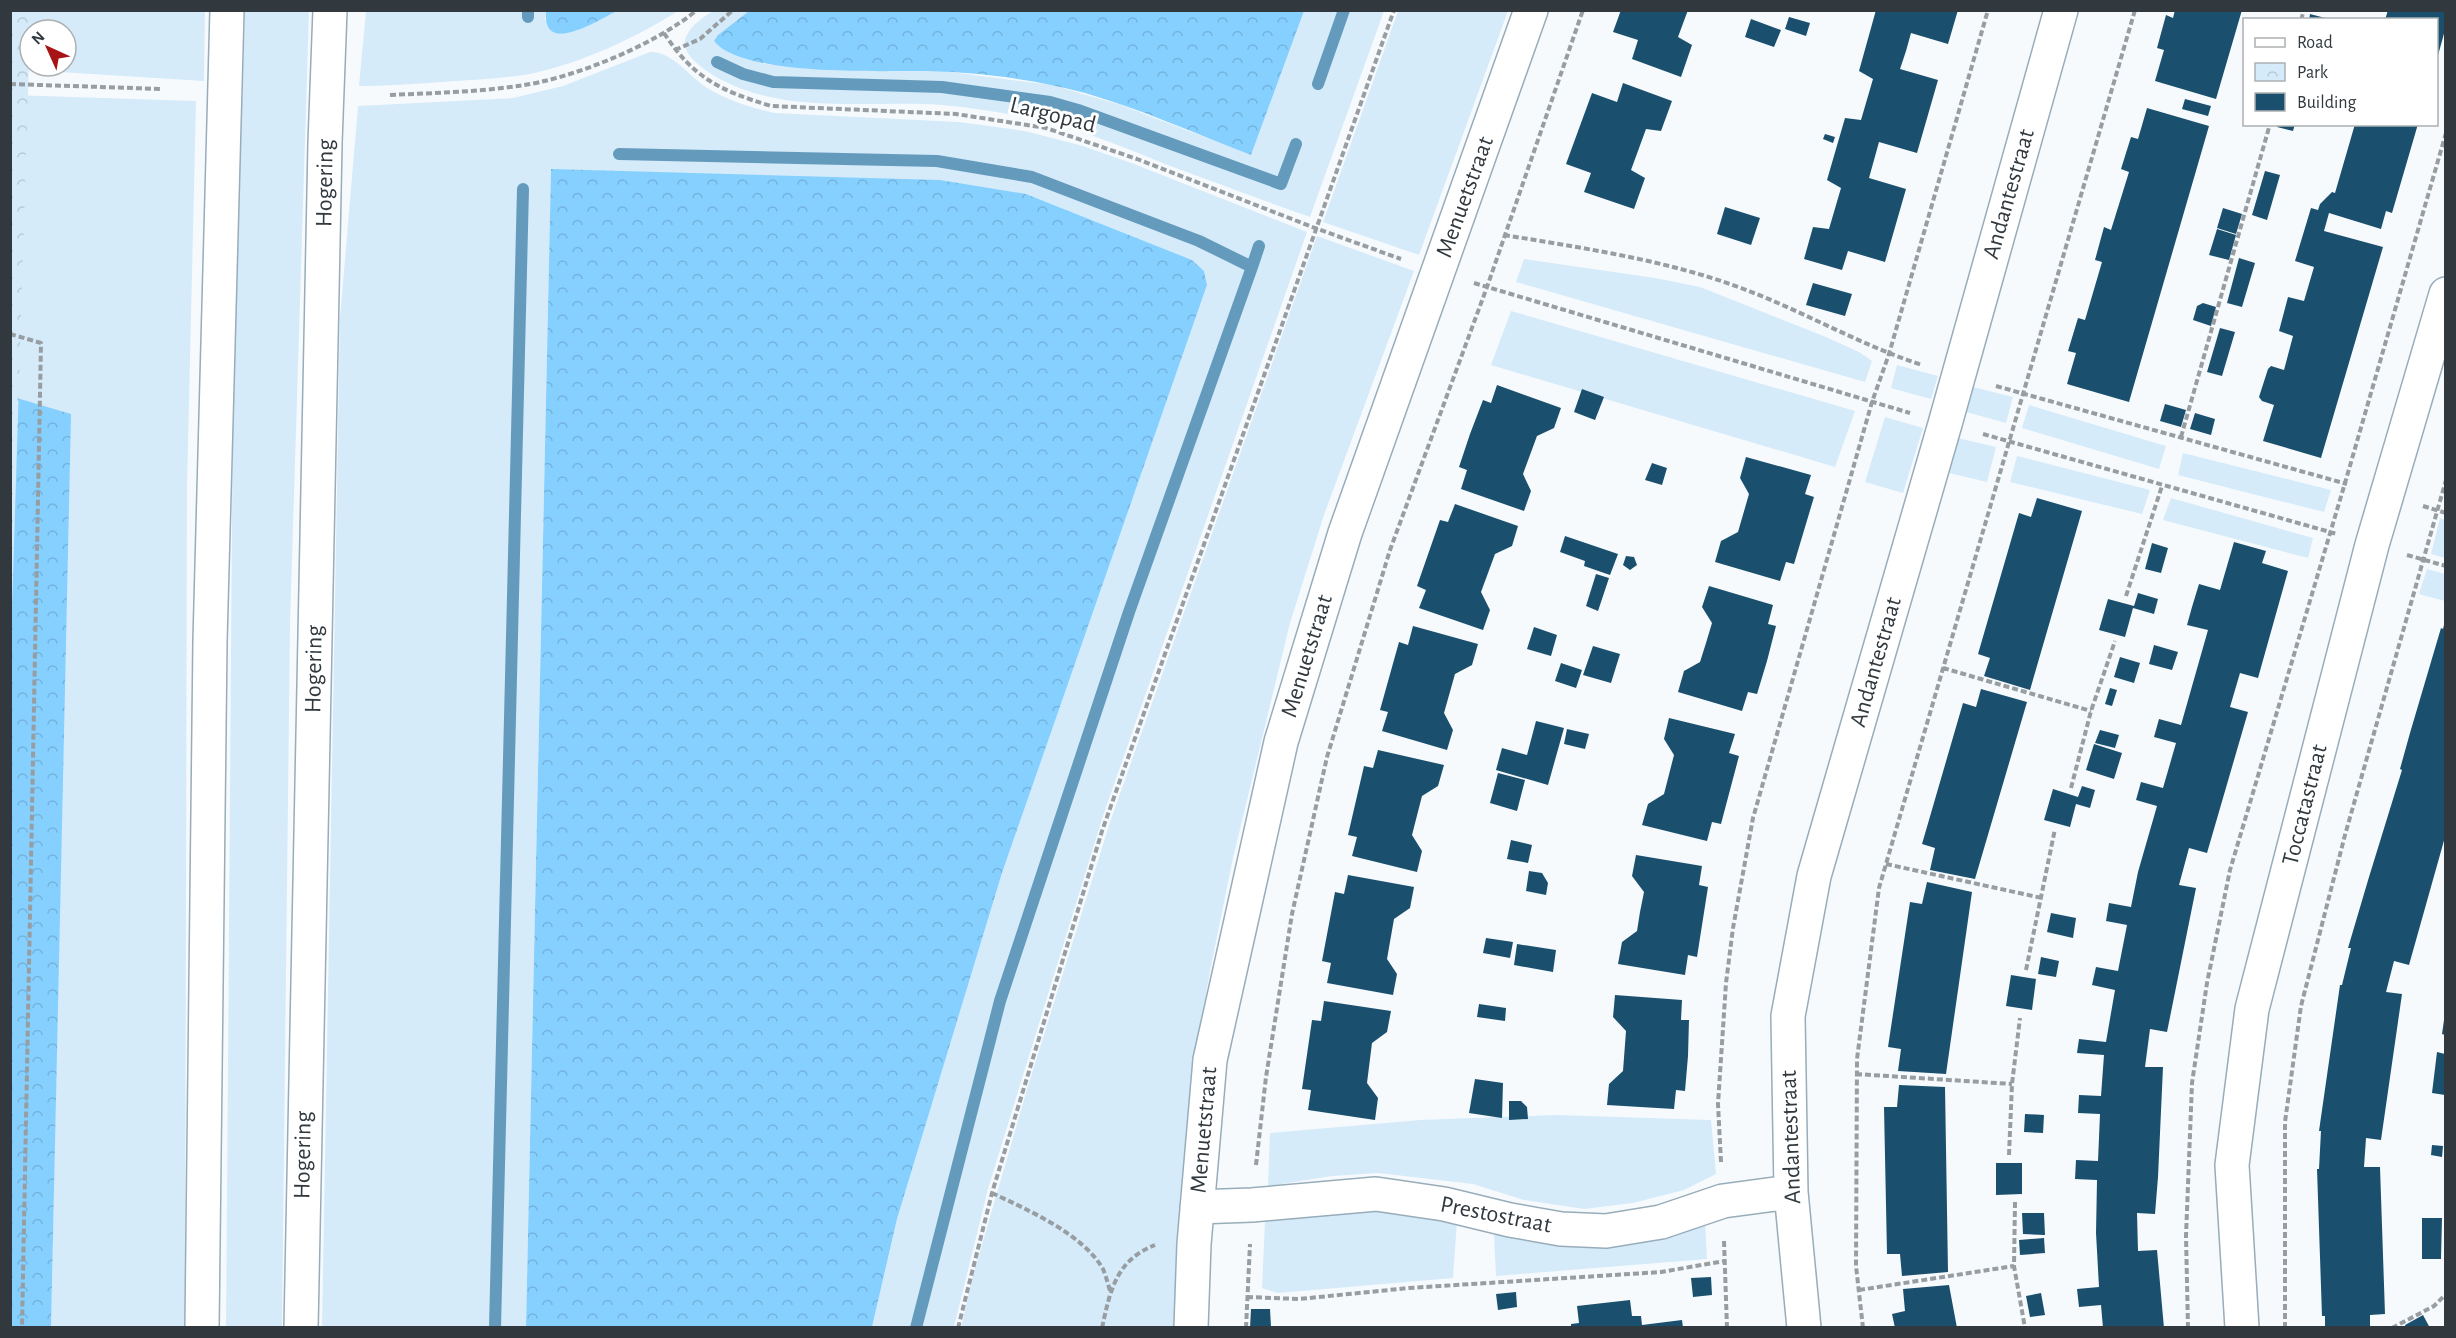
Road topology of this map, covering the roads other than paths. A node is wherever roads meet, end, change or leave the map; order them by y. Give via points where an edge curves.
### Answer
1 (227, 10) edge
2 (330, 10) edge
3 (1531, 10) edge
4 (2061, 10) edge
5 (2445, 294) edge
6 (1791, 1192) junction
7 (1197, 1207) junction
8 (202, 1328) edge
9 (301, 1328) edge
10 (1191, 1328) edge
11 (1804, 1328) edge
12 (2242, 1328) edge

1 - 8 main road via 210,641
2 - 9 main road, Hogering
3 - 7 main road, Menuetstraat via 1345,533 1281,742 1210,1060
4 - 6 main road, Andantestraat via 1814,876 1788,1016
5 - 12 main road, Toccatastraat via 2372,544 2252,1009 2232,1165
6 - 7 main road, Prestostraat via 1723,1201 1662,1221 1606,1231 1561,1229 1376,1194
6 - 11 main road, Andantestraat
7 - 10 main road, Menuetstraat

